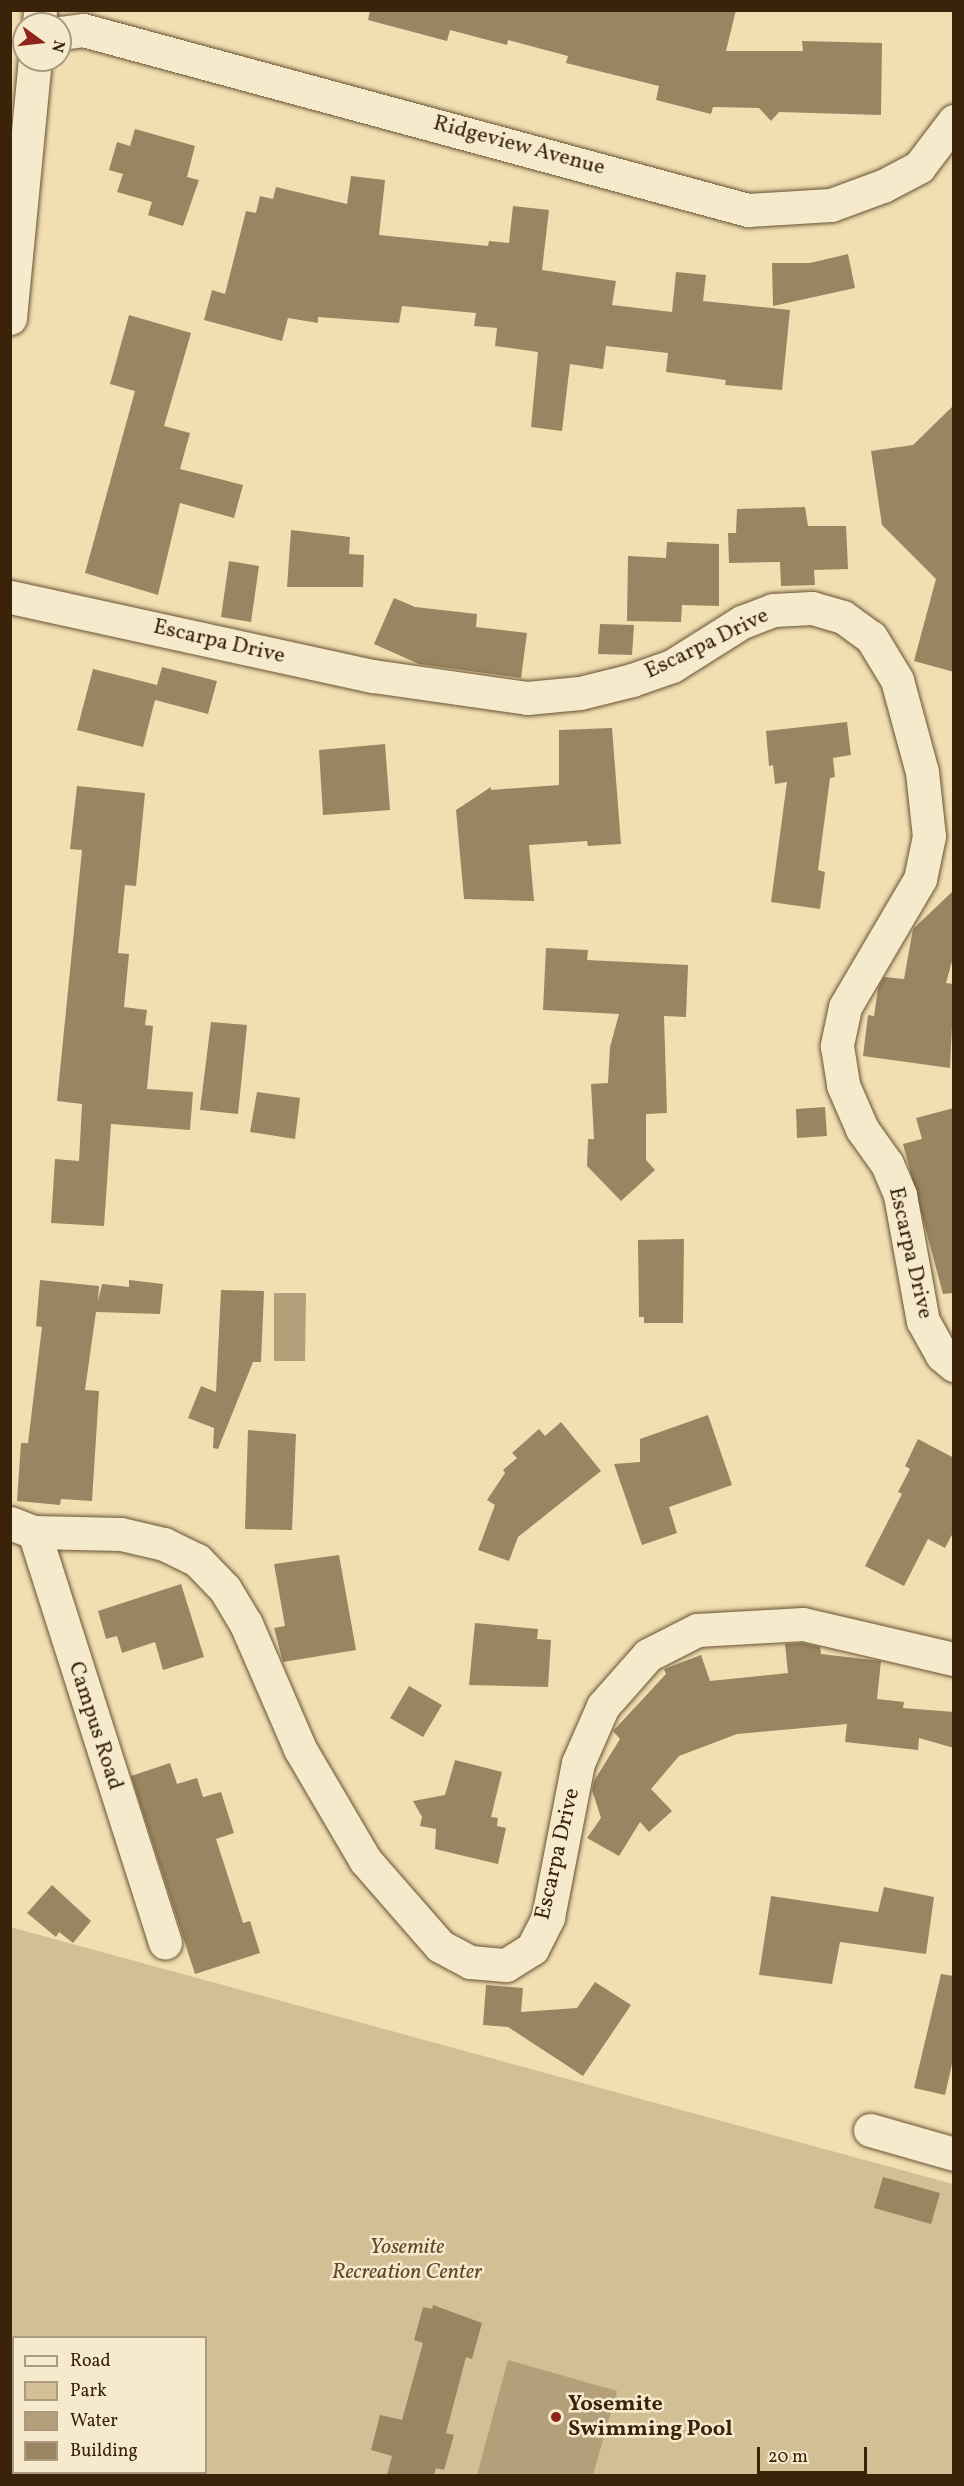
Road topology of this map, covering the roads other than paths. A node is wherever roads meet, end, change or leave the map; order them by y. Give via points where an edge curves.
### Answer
1 (72, 31) edge
2 (34, 72) edge
3 (954, 121) edge
4 (10, 318) edge
5 (10, 597) edge
6 (954, 1365) edge
7 (22, 1528) edge
8 (954, 1659) edge
9 (165, 1943) dead end
10 (870, 2130) dead end
11 (954, 2154) edge

1 - 3 street, Ridgeview Avenue via 83,30 748,210 831,205 883,186 919,167
2 - 4 street
5 - 6 street, Escarpa Drive via 373,676 527,699 580,693 672,666 742,622 773,610 812,608 843,617 871,637 897,680 922,772 930,836 920,879 845,1006 837,1046 843,1085 862,1129 887,1164 900,1195 923,1321 942,1355
7 - 8 street, Escarpa Drive via 121,1534 164,1544 196,1560 225,1588 246,1624 300,1749 365,1860 440,1946 470,1962 506,1965 532,1949 548,1917 579,1763 603,1706 648,1655 697,1630 803,1624
7 - 9 street, Campus Road
10 - 11 street

